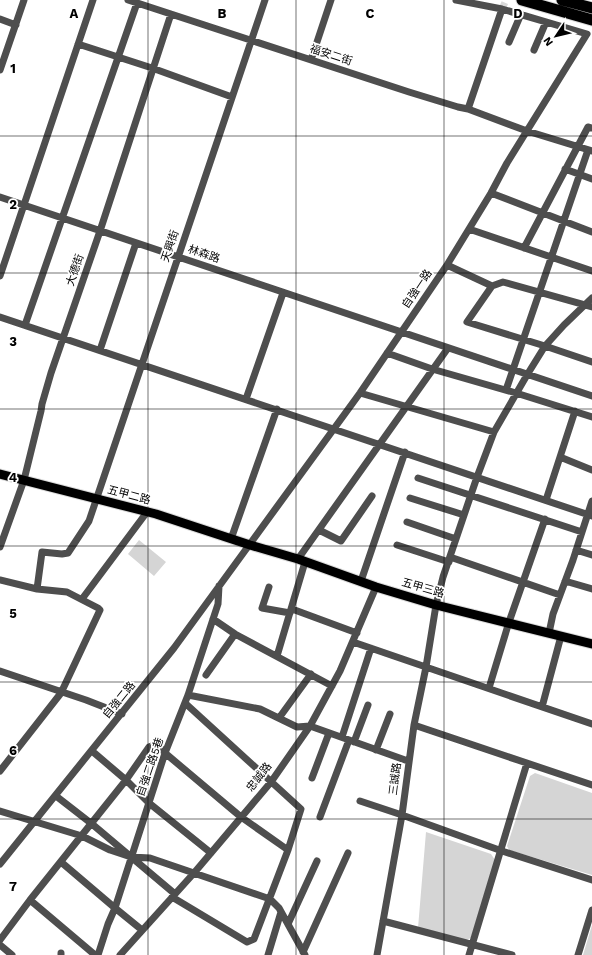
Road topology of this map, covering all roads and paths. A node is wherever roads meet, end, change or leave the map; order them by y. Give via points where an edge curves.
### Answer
1 (24, 0) edge
2 (93, 0) edge
3 (128, 0) edge
4 (265, 0) edge
5 (331, 0) edge
6 (456, 0) edge
7 (522, 0) edge
8 (531, 0) edge
9 (562, 0) edge
10 (137, 3) junction
11 (592, 8) edge
12 (502, 9) junction
13 (171, 14) junction
14 (521, 14) junction
15 (0, 19) edge
16 (592, 19) edge
17 (546, 22) junction
18 (16, 25) junction
19 (251, 40) junction
20 (509, 42) dead end
21 (78, 44) junction
22 (534, 50) dead end
23 (118, 57) junction
24 (311, 60) junction
25 (152, 68) junction
26 (0, 70) edge
27 (232, 97) junction
28 (468, 109) junction
29 (592, 128) edge
30 (527, 131) junction
31 (577, 147) junction
32 (590, 151) edge
33 (565, 169) junction
34 (580, 174) junction
35 (592, 179) edge
36 (491, 193) junction
37 (0, 197) edge
38 (24, 205) junction
39 (542, 213) junction
40 (63, 218) junction
41 (564, 221) junction
42 (469, 229) junction
43 (100, 231) junction
44 (592, 232) edge
45 (136, 243) junction
46 (524, 248) junction
47 (178, 257) junction
48 (552, 257) junction
49 (447, 265) junction
50 (592, 271) edge
51 (0, 276) edge
52 (492, 286) junction
53 (283, 292) junction
54 (540, 292) junction
55 (592, 298) edge
56 (589, 306) edge
57 (0, 317) edge
58 (26, 325) junction
59 (401, 332) junction
60 (63, 338) junction
61 (524, 340) junction
62 (546, 346) junction
63 (448, 348) junction
64 (100, 350) junction
65 (387, 353) junction
66 (592, 362) edge
67 (142, 364) junction
68 (432, 369) junction
69 (513, 370) junction
70 (527, 375) junction
71 (506, 390) junction
72 (360, 393) junction
73 (516, 393) junction
74 (592, 396) edge
75 (246, 399) junction
76 (406, 407) junction
77 (277, 409) junction
78 (575, 411) junction
79 (592, 417) edge
80 (335, 428) junction
81 (494, 432) junction
82 (379, 444) junction
83 (405, 452) junction
84 (560, 457) junction
85 (592, 470) edge
86 (0, 474) edge
87 (477, 477) junction
88 (418, 478) dead end
89 (24, 480) junction
90 (372, 496) dead end
91 (471, 496) junction
92 (410, 498) dead end
93 (97, 499) junction
94 (546, 500) junction
95 (592, 501) edge
96 (147, 512) junction
97 (464, 515) junction
98 (590, 515) edge
99 (545, 519) junction
100 (407, 522) dead end
101 (319, 530) junction
102 (582, 532) junction
103 (231, 539) junction
104 (456, 539) junction
105 (397, 545) dead end
106 (250, 546) junction
107 (0, 547) edge
108 (576, 550) junction
109 (592, 555) edge
110 (302, 560) junction
111 (449, 560) junction
112 (0, 580) edge
113 (361, 582) junction
114 (523, 582) junction
115 (565, 582) junction
116 (219, 586) junction
117 (376, 587) junction
118 (269, 588) dead end
119 (37, 589) junction
120 (592, 589) edge
121 (560, 595) junction
122 (82, 599) junction
123 (436, 605) junction
124 (291, 611) junction
125 (213, 619) junction
126 (509, 622) junction
127 (357, 633) junction
128 (548, 633) junction
129 (235, 634) junction
130 (561, 636) junction
131 (353, 642) junction
132 (592, 644) edge
133 (371, 648) junction
134 (277, 656) junction
135 (426, 667) junction
136 (0, 671) edge
137 (206, 674) dead end
138 (311, 674) junction
139 (332, 686) junction
140 (489, 688) junction
141 (61, 693) junction
142 (188, 695) junction
143 (184, 703) junction
144 (368, 705) dead end
145 (542, 707) junction
146 (122, 714) junction
147 (390, 714) dead end
148 (279, 718) junction
149 (592, 724) edge
150 (414, 725) junction
151 (310, 726) junction
152 (328, 732) junction
153 (342, 737) junction
154 (351, 741) junction
155 (376, 750) junction
156 (92, 751) junction
157 (165, 753) junction
158 (408, 761) junction
159 (527, 763) junction
160 (0, 771) edge
161 (312, 778) dead end
162 (126, 780) junction
163 (271, 782) junction
164 (592, 785) edge
165 (56, 796) junction
166 (360, 801) dead end
167 (149, 803) junction
168 (0, 811) edge
169 (402, 815) junction
170 (241, 817) junction
171 (320, 818) dead end
172 (34, 822) junction
173 (92, 824) junction
174 (82, 836) junction
175 (288, 850) junction
176 (502, 851) junction
177 (211, 853) junction
178 (348, 853) dead end
179 (131, 857) junction
180 (61, 862) junction
181 (317, 862) dead end
182 (0, 864) edge
183 (194, 873) junction
184 (592, 880) edge
185 (173, 896) junction
186 (270, 899) junction
187 (30, 900) junction
188 (115, 908) junction
189 (592, 910) edge
190 (281, 912) junction
191 (383, 922) junction
192 (288, 924) junction
193 (142, 930) junction
194 (0, 940) edge
195 (0, 945) edge
196 (472, 945) junction
197 (304, 954) edge
198 (12, 955) edge
199 (96, 955) edge
200 (120, 955) edge
201 (268, 955) edge
202 (377, 955) edge
203 (469, 955) edge
204 (512, 955) edge
205 (578, 955) edge

1 - 18 street
2 - 21 street
3 - 10 street, 福安二街
4 - 19 street, 天興街
5 - 24 street
6 - 12 street
7 - 16 highway
8 - 16 highway
9 - 11 highway
10 - 13 street, 福安二街
10 - 23 street
12 - 14 street
12 - 28 street
13 - 19 street, 福安二街
13 - 25 street, 大德街
14 - 17 street
14 - 20 street
15 - 18 street
17 - 22 street
17 - 30 street, 自強一路 via 586,34
18 - 26 street
19 - 24 street, 福安二街
19 - 27 street, 天興街
21 - 23 street
21 - 38 street
23 - 25 street
23 - 40 street
24 - 28 street, 福安二街
25 - 27 street
25 - 43 street, 大德街
27 - 47 street, 天興街
28 - 30 street, 福安二街
29 - 31 street via 588,127
30 - 31 street, 福安二街
30 - 36 street, 自強一路
31 - 32 street, 福安二街
31 - 33 street
32 - 34 street
33 - 34 street
33 - 39 street
34 - 35 street
34 - 41 street
36 - 39 street
36 - 42 street, 自強一路
37 - 38 street, 林森路
38 - 40 street, 林森路
38 - 51 street
39 - 41 street
39 - 46 street
40 - 43 street, 林森路
40 - 58 street
41 - 44 street
41 - 48 street
42 - 46 street
42 - 49 street, 自強一路
43 - 45 street, 林森路
43 - 60 street, 大德街
45 - 47 street, 林森路
45 - 64 street
46 - 48 street
47 - 53 street, 林森路
47 - 67 street, 天興街
48 - 50 street
48 - 54 street
49 - 52 street
49 - 59 street, 自強一路
52 - 54 street via 503,282
52 - 61 street via 467,322
53 - 59 street, 林森路
53 - 75 street
54 - 56 street
54 - 61 street
55 - 56 street, 三誠路
56 - 62 street, 三誠路 via 564,325
57 - 58 street
58 - 60 street
59 - 63 street, 林森路
59 - 65 street, 自強一路
60 - 64 street
60 - 89 street, 大德街 via 42,404
61 - 62 street
61 - 69 street
62 - 66 street
62 - 70 street, 三誠路
63 - 68 street
63 - 69 street, 林森路
64 - 67 street
65 - 68 street
65 - 72 street, 自強一路
67 - 75 street
67 - 93 street, 天興街
68 - 71 street
68 - 76 street
69 - 70 street, 林森路
69 - 71 street
70 - 73 street, 三誠路
70 - 74 street, 林森路
71 - 73 street
72 - 76 street
72 - 80 street, 自強一路
73 - 78 street
73 - 81 street, 三誠路
75 - 77 street
76 - 81 street
76 - 82 street
77 - 80 street
77 - 103 street
78 - 79 street
78 - 84 street
80 - 82 street
80 - 106 street, 自強一路
81 - 87 street, 三誠路
82 - 83 street
82 - 101 street
83 - 87 street
83 - 113 street
84 - 85 street
84 - 94 street
86 - 89 main road, 五甲二路
87 - 91 street, 三誠路
87 - 94 street
88 - 91 street
89 - 93 main road, 五甲二路
89 - 107 street, 大德街
90 - 101 street via 341,541
91 - 97 street, 三誠路
91 - 99 street
92 - 97 street
93 - 96 main road, 五甲二路
93 - 119 street, 天興街 via 88,524 68,553 42,552
94 - 98 street
95 - 98 street
96 - 103 main road, 五甲二路
96 - 122 street
97 - 104 street, 三誠路
98 - 102 street
99 - 102 street
99 - 114 street
100 - 104 street
101 - 110 street
102 - 108 street
103 - 106 main road, 五甲二路
104 - 111 street, 三誠路
105 - 111 street
106 - 110 main road, 五甲三路
106 - 116 street, 自強二路
108 - 109 street
108 - 115 street
110 - 113 main road, 五甲三路
110 - 124 street
111 - 114 street
111 - 123 street, 三誠路
112 - 119 street
113 - 117 main road, 五甲三路
114 - 121 street
114 - 126 street
115 - 120 street
115 - 121 street
116 - 125 street, 自強二路5巷 via 218,604
116 - 146 street, 自強二路
117 - 123 main road, 五甲三路
117 - 127 street, 忠誠路
118 - 124 street via 262,608
119 - 122 street via 67,592
121 - 128 street
122 - 141 street via 98,608 100,613
123 - 126 main road, 五甲三路
123 - 135 street, 三誠路
124 - 127 street
124 - 134 street
125 - 129 street
125 - 142 street, 自強二路5巷
126 - 128 main road, 五甲三路
126 - 140 street
127 - 131 street, 忠誠路
128 - 130 main road, 五甲三路
129 - 134 street
129 - 137 street
130 - 132 main road, 五甲三路
130 - 145 street
131 - 133 street
131 - 139 street, 忠誠路
133 - 135 street
133 - 153 street
134 - 138 street
135 - 140 street
135 - 150 street, 三誠路
136 - 141 street
138 - 139 street
138 - 148 street
139 - 151 street, 忠誠路
140 - 145 street
141 - 146 street
141 - 160 street
142 - 143 street, 自強二路5巷
142 - 148 street via 260,709
143 - 157 street, 自強二路5巷
143 - 163 street
144 - 154 street
145 - 149 street
146 - 156 street, 自強二路
147 - 155 street
148 - 151 street via 297,727
150 - 158 street, 三誠路
150 - 159 street
151 - 152 street
151 - 163 street, 忠誠路
152 - 153 street
152 - 161 street
153 - 154 street
154 - 155 street
154 - 171 street
155 - 158 street
156 - 162 street
156 - 165 street, 自強二路
157 - 162 street via 158,745 149,747
157 - 167 street, 自強二路5巷
157 - 170 street
158 - 169 street, 三誠路
159 - 164 street
159 - 176 street
162 - 167 street
162 - 173 street
163 - 170 street, 忠誠路
163 - 175 street via 300,809
165 - 172 street, 自強二路
165 - 173 street
166 - 169 street
167 - 177 street
167 - 179 street, 自強二路5巷
168 - 172 street
169 - 176 street
169 - 191 street, 三誠路
170 - 175 street
170 - 177 street, 忠誠路
172 - 174 street
172 - 182 street, 自強二路
173 - 174 street
173 - 179 street
174 - 179 street
174 - 180 street
175 - 186 street
176 - 184 street
176 - 196 street
177 - 183 street, 忠誠路
178 - 197 street
179 - 183 street via 150,858
179 - 185 street
179 - 188 street, 自強二路5巷
180 - 187 street
180 - 188 street
181 - 192 street
183 - 185 street, 忠誠路
183 - 186 street
185 - 186 street via 247,942 254,939
185 - 193 street, 忠誠路
186 - 190 street
187 - 194 street
187 - 199 street
188 - 193 street
188 - 199 street, 自強二路5巷
189 - 205 street
190 - 192 street
190 - 201 street
191 - 196 street
191 - 202 street, 三誠路
192 - 197 street
193 - 200 street, 忠誠路
195 - 198 street
196 - 203 street
196 - 204 street

